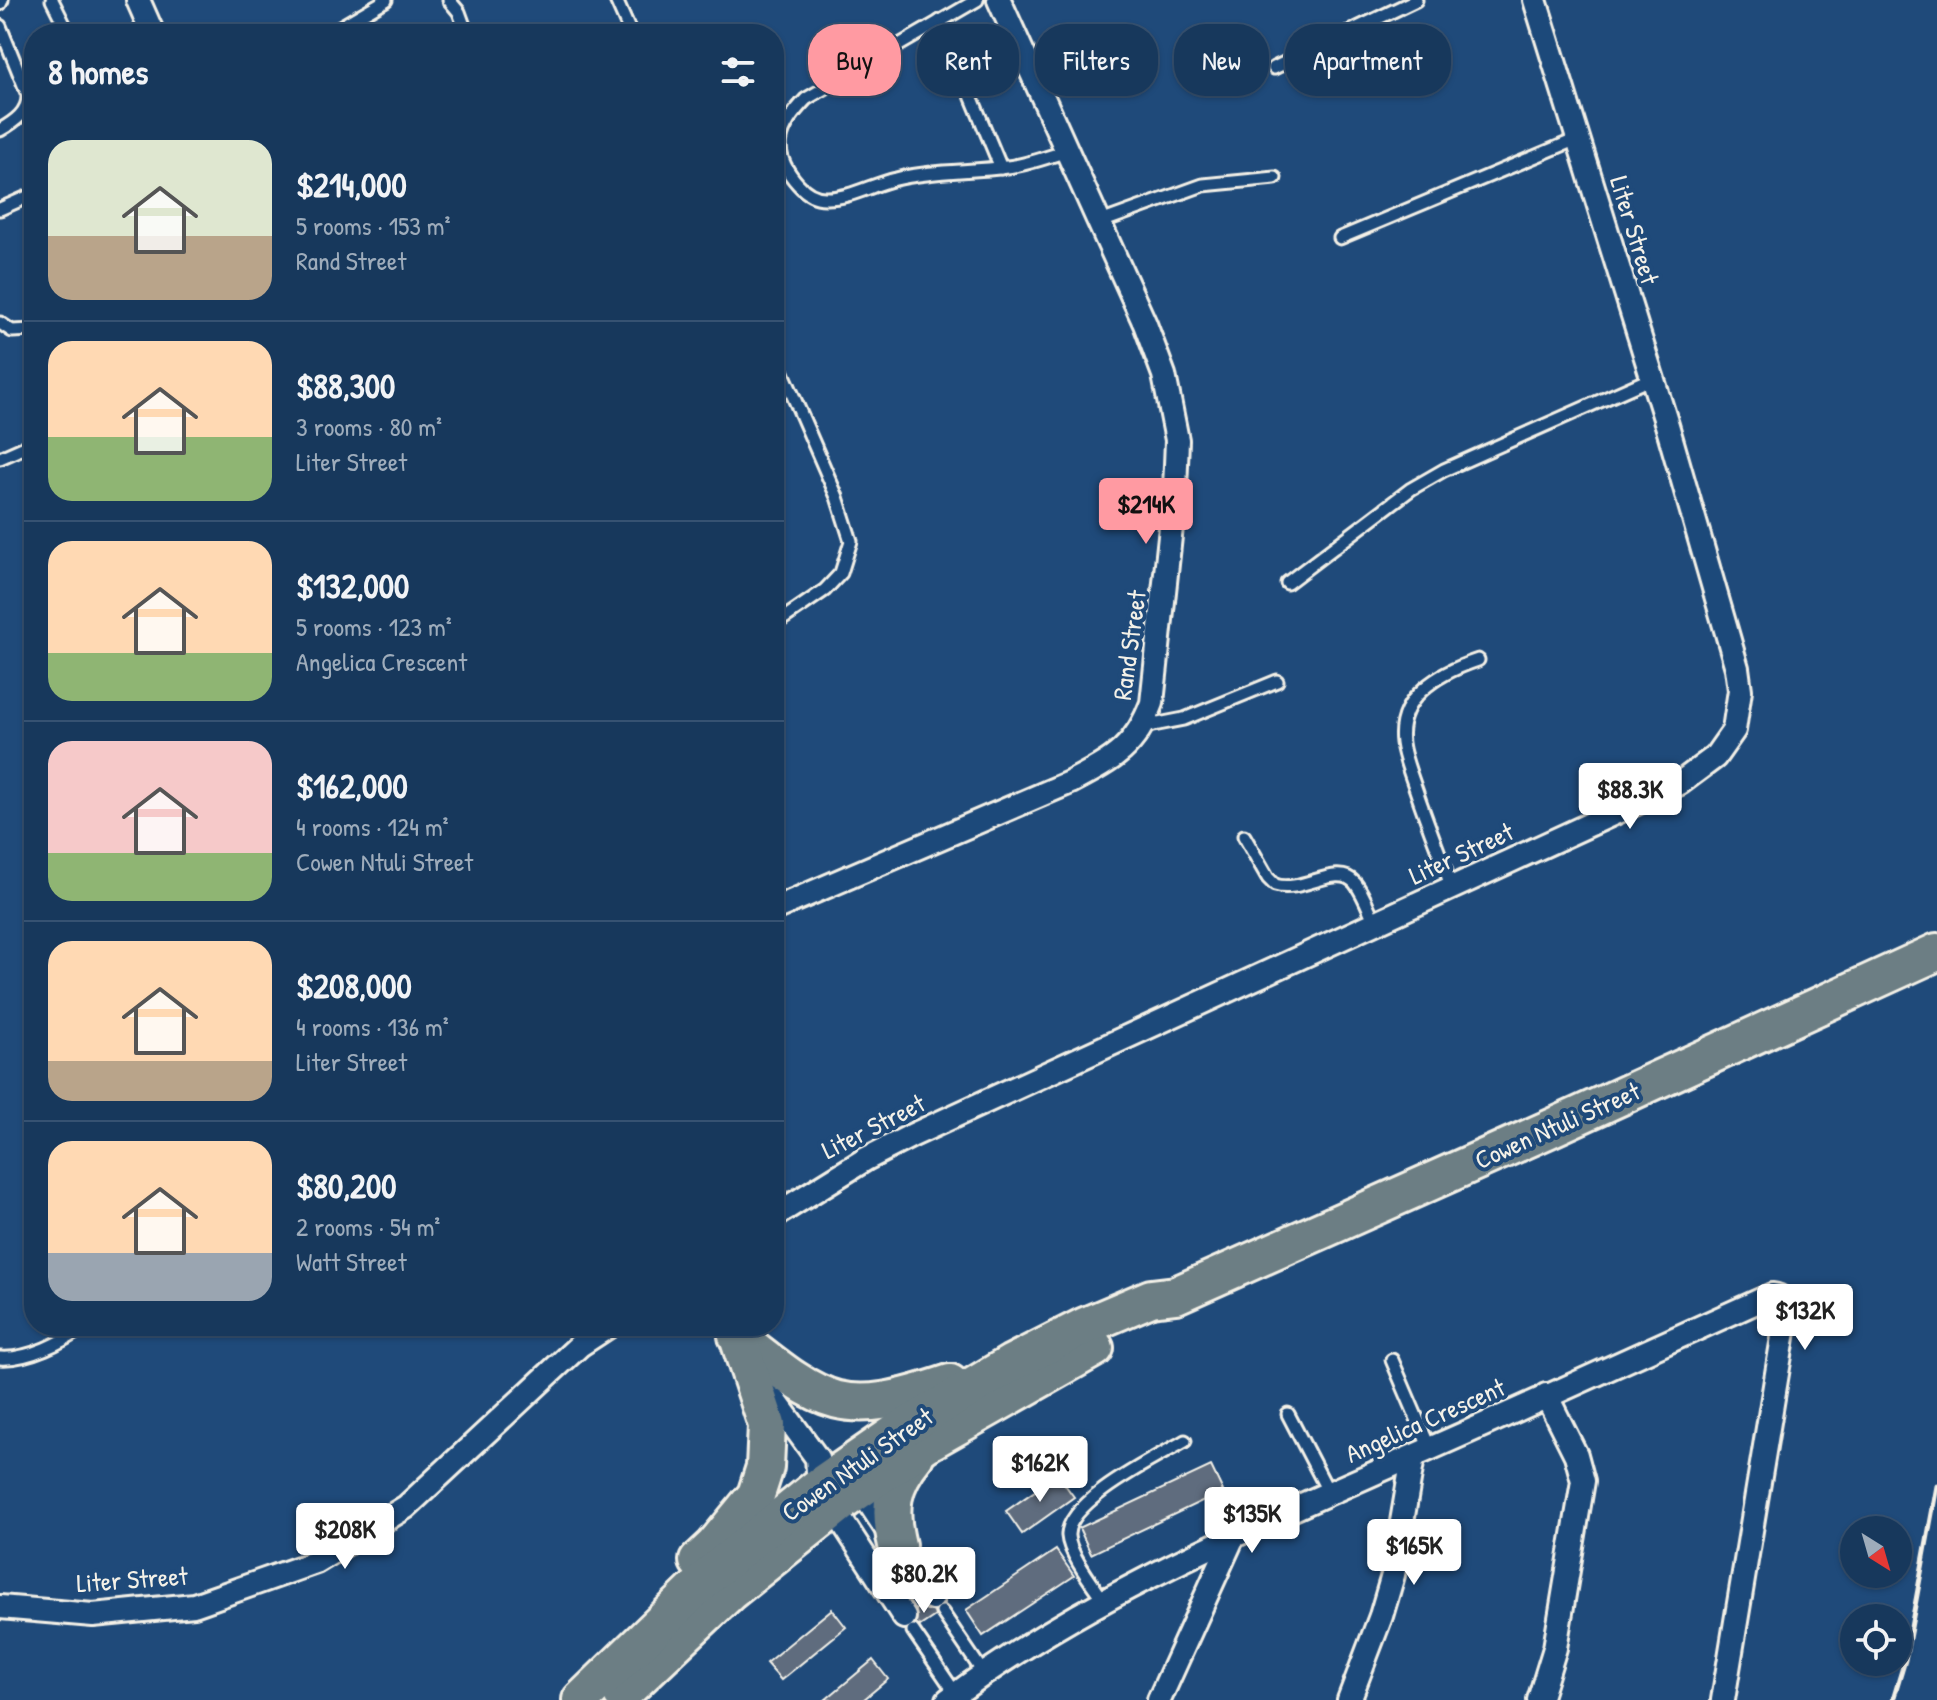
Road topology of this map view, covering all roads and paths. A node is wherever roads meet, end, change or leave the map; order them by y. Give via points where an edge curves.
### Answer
1 (52, 0) edge
2 (138, 0) edge
3 (386, 0) edge
4 (449, 0) edge
5 (616, 0) edge
6 (977, 0) edge
7 (999, 0) edge
8 (1416, 0) edge
9 (1535, 0) edge
10 (940, 21) junction
11 (64, 24) edge
12 (149, 24) edge
13 (345, 24) edge
14 (463, 24) edge
15 (627, 24) edge
16 (0, 26) edge
17 (1274, 68) dead end
18 (24, 85) edge
19 (24, 108) edge
20 (784, 127) edge
21 (0, 130) edge
22 (1577, 139) junction
23 (1067, 151) junction
24 (784, 165) edge
25 (1001, 168) junction
26 (1275, 178) dead end
27 (24, 198) edge
28 (0, 209) edge
29 (1098, 223) junction
30 (1340, 238) dead end
31 (0, 323) edge
32 (24, 330) edge
33 (784, 375) edge
34 (1652, 378) junction
35 (24, 447) edge
36 (0, 458) edge
37 (1287, 583) dead end
38 (784, 618) edge
39 (1478, 660) dead end
40 (1277, 681) dead end
41 (1143, 727) junction
42 (1244, 836) dead end
43 (1452, 888) junction
44 (784, 905) edge
45 (1375, 923) junction
46 (1937, 952) edge
47 (784, 1210) edge
48 (1176, 1295) junction
49 (68, 1336) edge
50 (594, 1336) edge
51 (736, 1336) edge
52 (736, 1336) edge
53 (738, 1336) edge
54 (0, 1358) edge
55 (1392, 1360) dead end
56 (1012, 1363) junction
57 (1546, 1395) junction
58 (1288, 1414) dead end
59 (1185, 1441) dead end
60 (927, 1443) junction
61 (1422, 1453) junction
62 (835, 1482) junction
63 (1329, 1493) junction
64 (1232, 1539) junction
65 (897, 1545) junction
66 (1104, 1601) junction
67 (937, 1605) joint
68 (0, 1607) edge
69 (908, 1624) joint
70 (984, 1674) junction
71 (952, 1697) edge
72 (579, 1700) edge
73 (616, 1700) edge
74 (1159, 1700) edge
75 (1349, 1700) edge
76 (1539, 1700) edge
77 (1723, 1700) edge

1 - 11 lane
2 - 12 street
3 - 13 lane
4 - 14 lane
5 - 15 lane
6 - 10 lane
7 - 23 street, Rand Street
8 - 17 lane
9 - 22 street, Liter Street
10 - 20 lane via 806,99
10 - 25 lane
16 - 18 lane
19 - 21 lane
22 - 30 lane
22 - 34 street, Liter Street
23 - 25 lane
23 - 29 street, Rand Street
24 - 25 lane via 803,189 828,198 898,178
26 - 29 lane via 1203,185
27 - 28 lane
29 - 41 street, Rand Street via 1164,375 1177,440 1157,671
31 - 32 lane via 12,331
33 - 38 lane via 851,541 841,573
34 - 37 lane via 1444,470
34 - 43 street, Liter Street via 1737,668 1740,690 1734,730 1715,757 1680,783
35 - 36 lane
39 - 43 lane via 1449,670 1422,690 1403,725 1410,774
40 - 41 lane via 1184,719
41 - 44 street, Rand Street via 1127,747 1071,782
42 - 45 lane via 1275,885 1298,887 1335,874 1347,876
43 - 45 street, Liter Street
45 - 47 street, Liter Street via 913,1135
46 - 48 highway, Cowen Ntuli Street
48 - 56 highway, Cowen Ntuli Street via 1141,1302
48 - 60 highway, Cowen Ntuli Street via 1137,1325
49 - 54 lane via 51,1346
50 - 68 street, Liter Street via 406,1507 316,1562 194,1605 93,1615
51 - 62 street via 766,1388
52 - 72 highway via 767,1425 765,1467 756,1495 714,1546 620,1640
53 - 56 highway via 804,1388 847,1403 901,1398
55 - 61 lane
56 - 62 highway, Cowen Ntuli Street via 921,1416
57 - 61 street, Angelica Crescent
57 - 76 street, Angelica Crescent via 1583,1481 1555,1648
57 - 77 street, Angelica Crescent via 1772,1295 1784,1301 1787,1313
58 - 63 lane
59 - 66 lane via 1088,1501 1070,1526 1069,1542
60 - 62 highway, Cowen Ntuli Street
60 - 65 highway via 897,1481 892,1496
61 - 63 street, Angelica Crescent
61 - 75 street via 1381,1616
62 - 65 street
62 - 69 street
62 - 72 highway, Cowen Ntuli Street via 714,1571
62 - 73 highway, Cowen Ntuli Street
63 - 64 street, Angelica Crescent
64 - 66 street, Angelica Crescent
64 - 74 street
65 - 67 street
66 - 70 street, Angelica Crescent
67 - 70 lane
69 - 71 lane
70 - 71 street, Angelica Crescent

